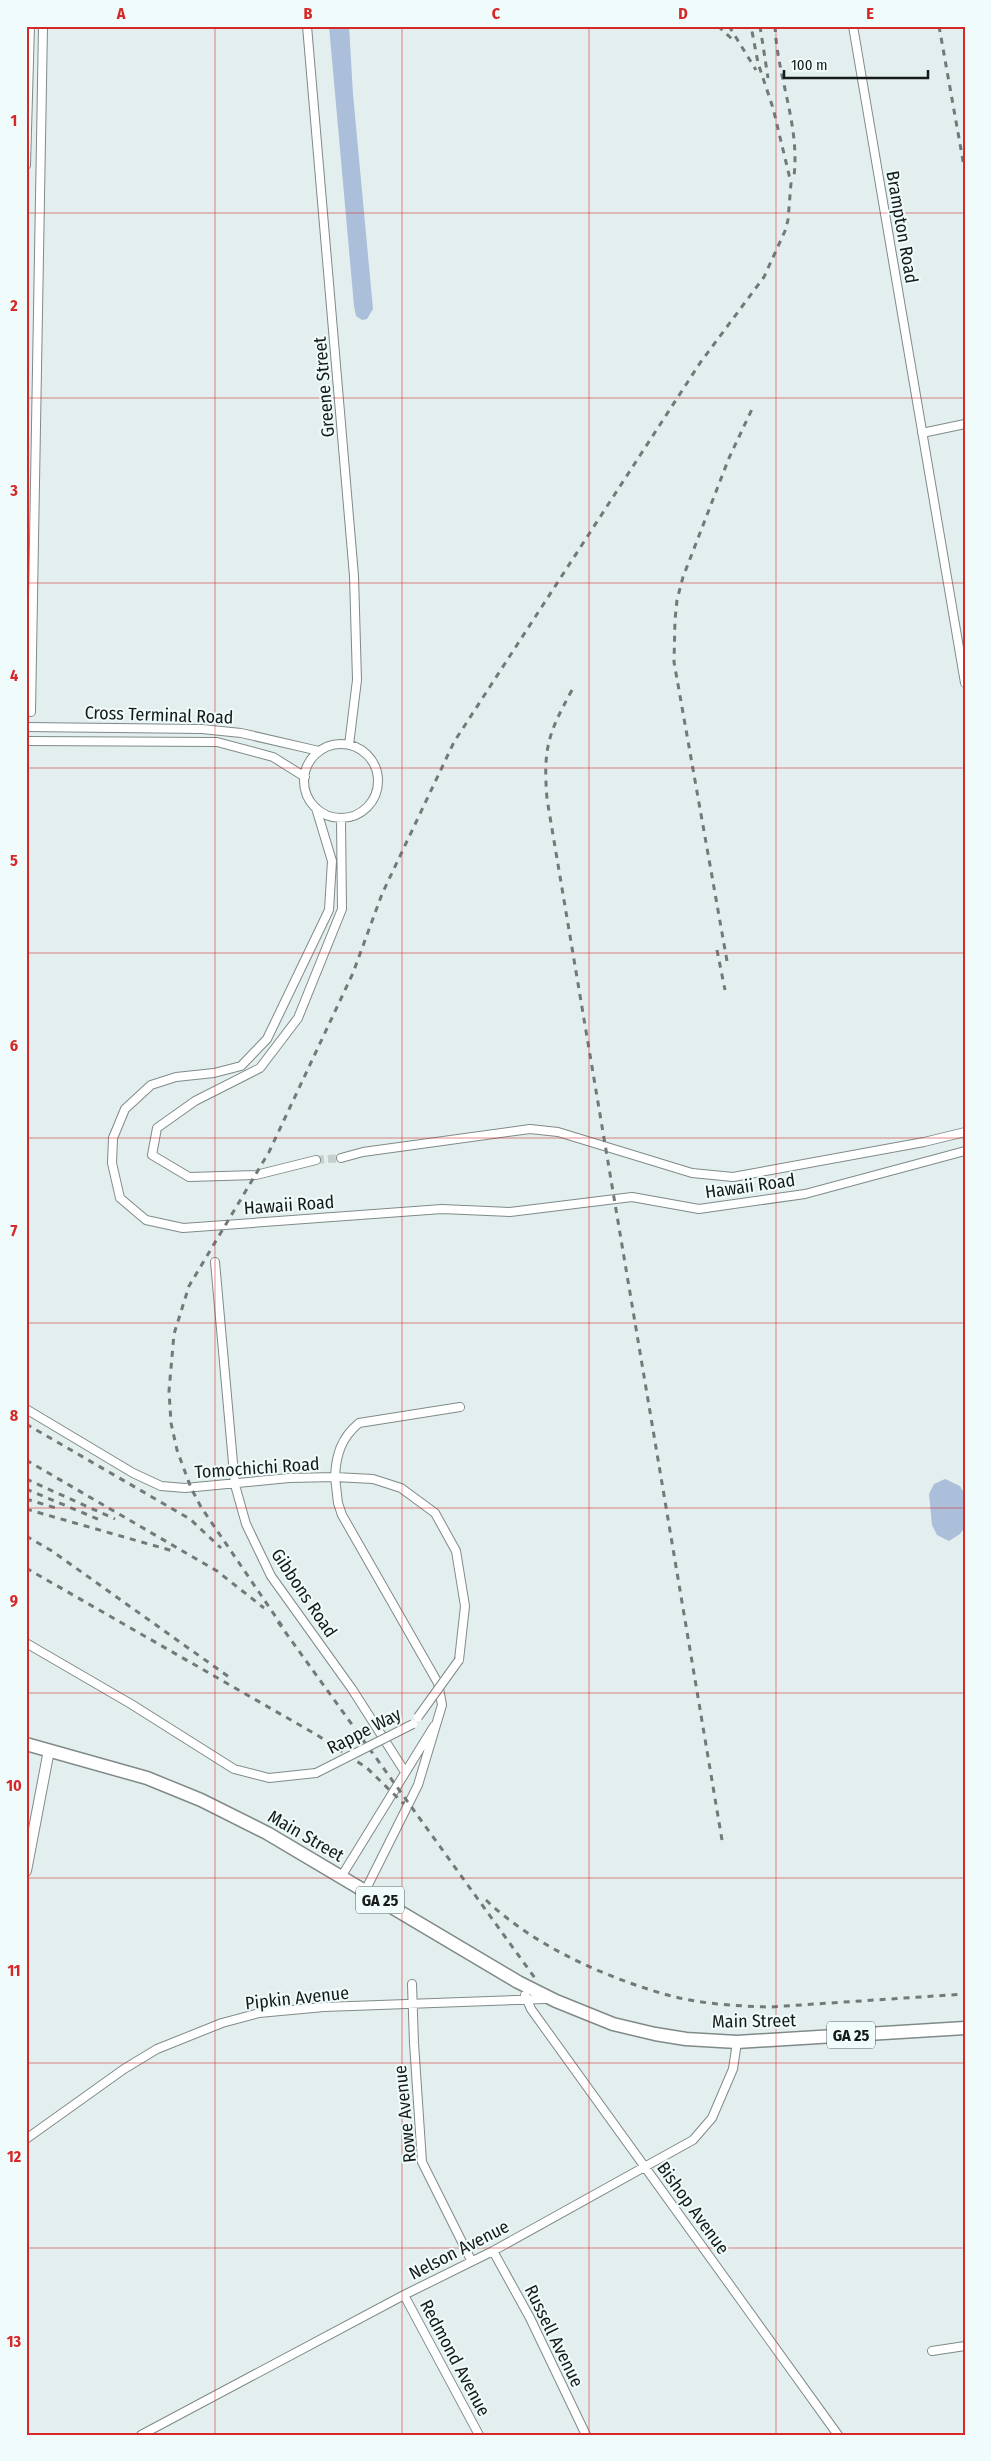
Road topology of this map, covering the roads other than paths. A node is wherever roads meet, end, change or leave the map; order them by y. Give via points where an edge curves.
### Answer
1 (30, 26) edge
2 (43, 26) edge
3 (307, 26) edge
4 (853, 26) edge
5 (26, 165) edge
6 (965, 424) edge
7 (922, 432) junction
8 (965, 683) edge
9 (31, 712) dead end
10 (26, 727) edge
11 (26, 741) edge
12 (350, 744) junction
13 (319, 751) junction
14 (305, 777) junction
15 (316, 808) junction
16 (340, 818) junction
17 (965, 1132) edge
18 (965, 1151) edge
19 (341, 1158) tunnel mouth
20 (316, 1160) tunnel mouth
21 (215, 1262) dead end
22 (460, 1407) dead end
23 (26, 1410) edge
24 (335, 1478) junction
25 (235, 1485) junction
26 (26, 1643) edge
27 (440, 1716) junction
28 (26, 1744) edge
29 (49, 1750) junction
30 (405, 1772) junction
31 (26, 1871) edge
32 (341, 1877) junction
33 (365, 1891) junction
34 (518, 1982) junction
35 (412, 1984) dead end
36 (526, 1998) junction
37 (551, 1999) junction
38 (412, 2004) junction
39 (965, 2028) edge
40 (737, 2042) junction
41 (26, 2139) edge
42 (646, 2167) junction
43 (494, 2251) junction
44 (472, 2260) junction
45 (404, 2295) junction
46 (965, 2346) edge
47 (932, 2351) dead end
48 (140, 2435) edge
49 (479, 2435) edge
50 (586, 2435) edge
51 (838, 2435) edge

1 - 5 street
2 - 9 street
3 - 12 street, Greene Street via 354,576 357,680
4 - 7 street, Brampton Road
6 - 7 street
7 - 8 street, Brampton Road
10 - 13 street, Cross Terminal Road via 202,729 241,733
11 - 14 street, Cross Terminal Road via 217,742 273,757
12 - 13 street
12 - 16 street via 370,757 379,779 377,791 368,807 353,817
13 - 14 street via 311,760
14 - 15 street via 306,794
15 - 16 street via 330,817
15 - 18 street, Hawaii Road via 332,861 329,910 267,1039 241,1066 176,1077 151,1085 125,1109 113,1138 112,1163 120,1198 146,1220 183,1228 442,1209 510,1212 632,1197 699,1209 805,1194
16 - 20 street, Hawaii Road via 342,909 298,1018 260,1068 195,1101 157,1128 152,1155 189,1177 256,1175
17 - 19 street, Hawaii Road via 732,1177 692,1173 558,1132 530,1129 363,1152
21 - 25 street, Gibbons Road
22 - 24 street via 359,1423 347,1433 341,1444
23 - 25 street, Tomochichi Road via 155,1484 185,1488
24 - 25 street, Tomochichi Road via 288,1478
24 - 26 street, Rappe Way, bridge via 373,1480 401,1488 435,1513 456,1551 465,1606 459,1660 413,1724 316,1772 269,1778 234,1769
24 - 27 street, Tomochichi Road via 342,1515 438,1683 442,1705
25 - 30 street, Gibbons Road via 246,1524 271,1576 352,1689
27 - 30 street
27 - 33 street via 418,1785
28 - 29 main road, Main Street / GA 25
29 - 31 street
29 - 32 main road, Main Street / GA 25 via 147,1778 201,1800 267,1833
30 - 32 street
32 - 33 main road, Main Street / GA 25
33 - 34 main road, Main Street / GA 25
34 - 36 street
34 - 37 main road, Main Street / GA 25
35 - 38 street, Rowe Avenue
36 - 37 street, Main Street
36 - 38 street, Pipkin Avenue
36 - 42 street, Bishop Avenue
37 - 40 main road, Main Street / GA 25 via 634,2030 686,2039
38 - 41 street, Pipkin Avenue via 288,2010 222,2024 158,2049 124,2068
38 - 44 street, Rowe Avenue via 422,2162
39 - 40 main road, Main Street / GA 25
40 - 42 street, Nelson Avenue via 733,2069 712,2118 693,2140
42 - 43 street, Nelson Avenue
42 - 51 street, Bishop Avenue
43 - 44 street, Nelson Avenue
43 - 50 street, Russell Avenue
44 - 45 street, Nelson Avenue
45 - 48 street, Nelson Avenue
45 - 49 street, Redmond Avenue
46 - 47 street

